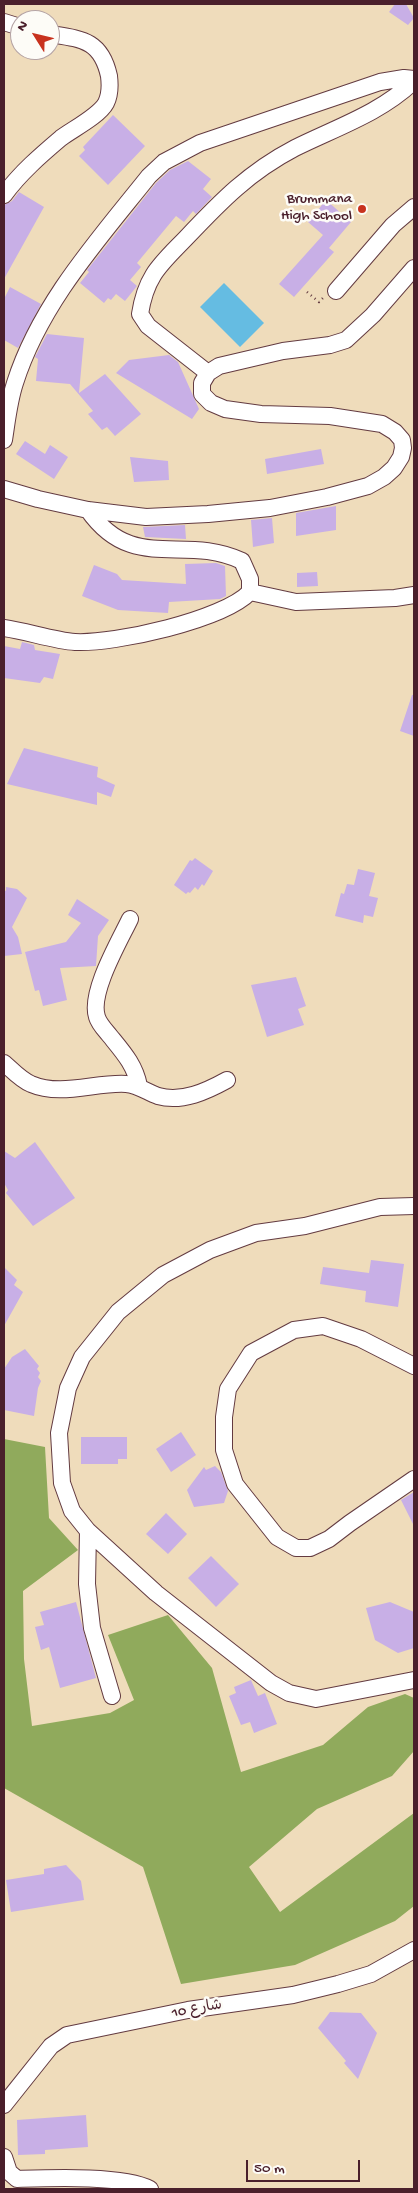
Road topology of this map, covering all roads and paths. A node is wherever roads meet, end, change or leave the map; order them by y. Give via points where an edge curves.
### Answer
1 (60, 35) edge
2 (414, 80) edge
3 (4, 195) edge
4 (414, 207) edge
5 (414, 268) edge
6 (336, 291) dead end
7 (307, 292) dead end
8 (317, 300) dead end
9 (208, 373) junction
10 (4, 440) edge
11 (4, 489) edge
12 (88, 510) junction
13 (250, 592) junction
14 (414, 595) edge
15 (4, 628) edge
16 (130, 919) dead end
17 (4, 1063) edge
18 (227, 1080) dead end
19 (139, 1086) junction
20 (414, 1206) edge
21 (414, 1366) edge
22 (414, 1479) edge
23 (88, 1532) junction
24 (414, 1680) edge
25 (112, 1696) dead end
26 (414, 1950) edge
27 (4, 2105) edge
28 (4, 2157) edge
29 (150, 2189) edge

1 - 3 street via 92,44 102,54 110,82 106,103 33,163
2 - 9 street via 400,95 295,149 230,192 155,270 143,293 140,314 156,332
2 - 10 street via 404,78 380,82 200,143 164,162 149,176 70,276 45,316 15,384
4 - 6 street via 393,225
5 - 9 street via 346,340 219,366
7 - 8 path
9 - 12 street via 202,382 202,394 211,404 261,414 330,416 382,424 402,440 401,458 384,477 368,486 270,508 146,517
11 - 12 street
12 - 13 street via 111,536 127,544 144,548 208,550 242,561 250,579
13 - 14 street via 296,602
13 - 15 street via 225,610 103,642 73,642
16 - 19 street via 102,980 96,1001 97,1017 129,1059
17 - 19 street via 30,1083 42,1087
18 - 19 street via 190,1096 161,1097
20 - 23 street via 380,1207 305,1226 246,1236 210,1250 163,1275 118,1312 82,1357 68,1388 59,1434 62,1483 72,1511
21 - 22 street via 361,1339 324,1326 294,1330 251,1353 228,1389 224,1417 224,1450 235,1484 277,1538 296,1548 310,1548 329,1539
23 - 24 street via 156,1593 271,1683 289,1692 316,1698
23 - 25 street via 87,1584 92,1628
26 - 27 street, شارع 10 via 371,1974 338,1984 67,2035 51,2046
28 - 29 street via 9,2172 17,2179 116,2180 139,2183

